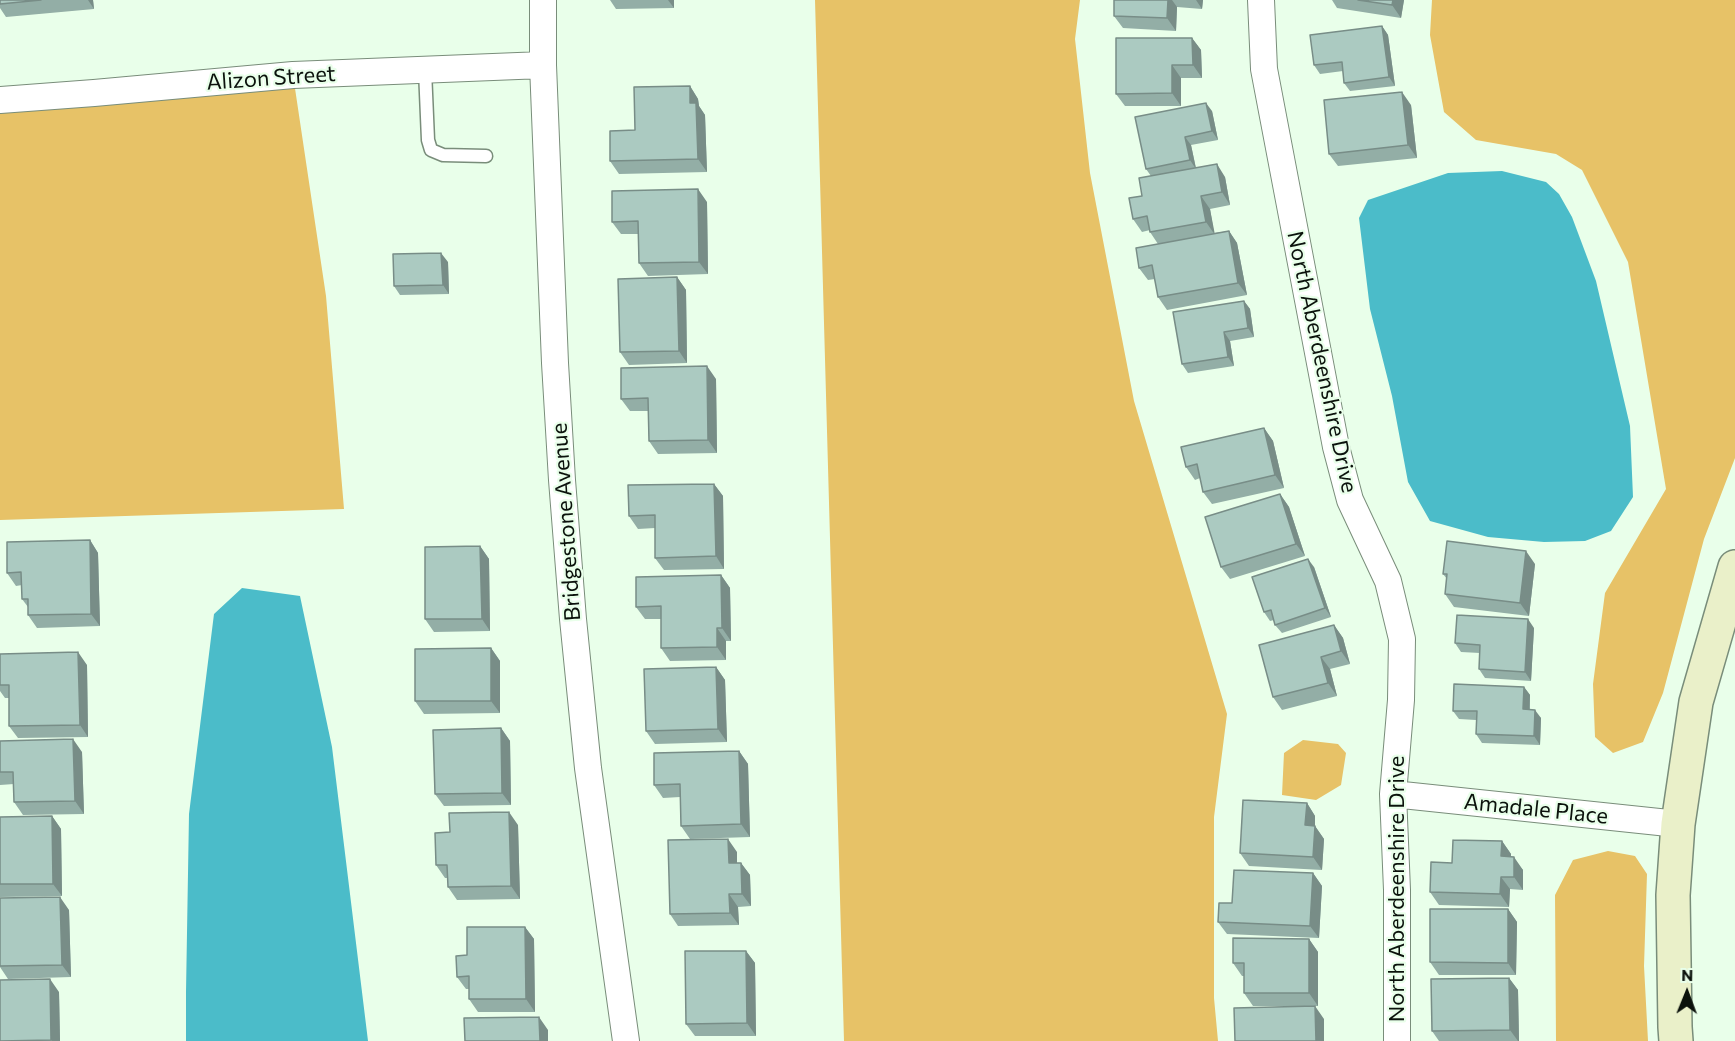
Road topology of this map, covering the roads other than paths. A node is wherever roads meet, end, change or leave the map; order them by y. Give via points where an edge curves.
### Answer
1 (543, 0) edge
2 (1261, 0) edge
3 (543, 65) junction
4 (425, 70) junction
5 (0, 100) edge
6 (486, 156) dead end
7 (1735, 567) edge
8 (1393, 794) junction
9 (1678, 824) junction
10 (626, 1041) edge
11 (1397, 1041) edge
12 (1676, 1041) edge

1 - 3 street, Bridgestone Avenue
2 - 8 street, North Aberdeenshire Drive via 1264,69 1336,447 1350,500 1388,581 1402,639
3 - 4 street, Alizon Street
3 - 10 street, Bridgestone Avenue via 555,363 573,619 588,768
4 - 5 street, Alizon Street via 293,75
4 - 6 lane via 431,150 443,155
7 - 9 main road via 1696,702
8 - 9 street, Amadale Place
8 - 11 street, North Aberdeenshire Drive
9 - 12 main road via 1673,895

